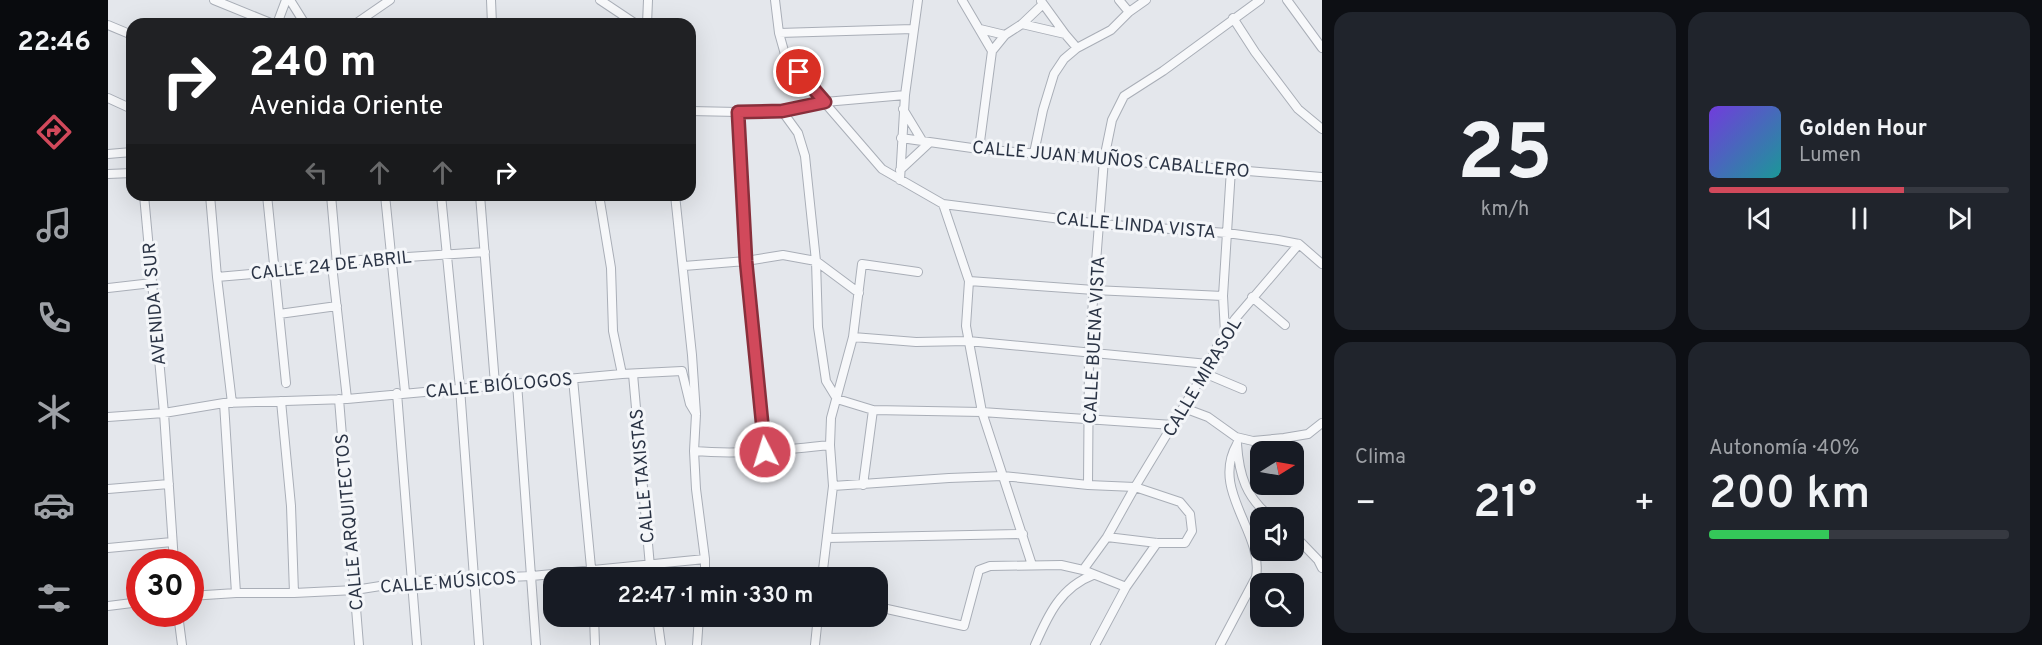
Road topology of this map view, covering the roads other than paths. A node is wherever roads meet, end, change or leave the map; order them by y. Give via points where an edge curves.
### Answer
1 (214, 0) edge
2 (288, 0) edge
3 (390, 0) edge
4 (492, 0) edge
5 (600, 0) edge
6 (648, 0) edge
7 (776, 0) edge
8 (918, 0) edge
9 (962, 0) edge
10 (1119, 0) edge
11 (1146, 0) edge
12 (1260, 0) edge
13 (1287, 0) edge
14 (1042, 2) edge
15 (1129, 12) junction
16 (260, 18) edge
17 (278, 18) edge
18 (301, 18) edge
19 (364, 18) edge
20 (492, 18) edge
21 (627, 18) edge
22 (647, 18) edge
23 (1233, 18) junction
24 (1022, 24) junction
25 (108, 25) edge
26 (913, 29) junction
27 (980, 29) junction
28 (126, 32) edge
29 (779, 33) junction
30 (1065, 34) junction
31 (1005, 35) junction
32 (1077, 48) junction
33 (1322, 48) edge
34 (992, 51) junction
35 (905, 95) junction
36 (108, 98) edge
37 (825, 102) junction
38 (126, 106) edge
39 (903, 109) junction
40 (696, 111) edge
41 (782, 111) junction
42 (738, 112) junction
43 (1322, 129) edge
44 (901, 138) junction
45 (926, 142) junction
46 (979, 149) junction
47 (126, 152) edge
48 (1034, 153) junction
49 (108, 154) edge
50 (1104, 159) junction
51 (1231, 169) junction
52 (900, 170) junction
53 (126, 173) edge
54 (108, 174) edge
55 (1322, 177) edge
56 (900, 180) junction
57 (145, 201) edge
58 (211, 201) edge
59 (268, 201) edge
60 (331, 201) edge
61 (386, 201) edge
62 (442, 201) edge
63 (481, 201) edge
64 (600, 201) edge
65 (675, 201) edge
66 (943, 204) junction
67 (1100, 224) junction
68 (1227, 233) junction
69 (1299, 244) junction
70 (485, 252) junction
71 (446, 254) junction
72 (392, 258) junction
73 (746, 261) junction
74 (816, 261) junction
75 (1322, 264) edge
76 (335, 265) junction
77 (684, 266) junction
78 (275, 272) junction
79 (918, 272) dead end
80 (217, 277) junction
81 (969, 281) junction
82 (152, 283) junction
83 (108, 288) edge
84 (1094, 290) junction
85 (858, 292) junction
86 (1224, 296) junction
87 (1252, 297) junction
88 (337, 306) junction
89 (279, 314) junction
90 (1286, 325) dead end
91 (1225, 334) junction
92 (853, 337) junction
93 (968, 341) junction
94 (1089, 353) junction
95 (1208, 364) junction
96 (1204, 373) junction
97 (622, 374) junction
98 (633, 374) junction
99 (573, 379) junction
100 (286, 383) dead end
101 (517, 383) junction
102 (495, 384) junction
103 (460, 388) junction
104 (1242, 389) dead end
105 (401, 392) junction
106 (343, 399) junction
107 (837, 399) junction
108 (281, 401) junction
109 (228, 403) junction
110 (1184, 408) junction
111 (873, 410) junction
112 (982, 412) junction
113 (164, 413) junction
114 (696, 414) junction
115 (108, 417) edge
116 (1089, 419) junction
117 (1322, 423) edge
118 (1173, 425) junction
119 (1236, 441) junction
120 (830, 445) junction
121 (694, 451) junction
122 (765, 452) junction
123 (1003, 476) junction
124 (169, 484) junction
125 (863, 485) junction
126 (1088, 485) junction
127 (833, 486) junction
128 (1135, 487) junction
129 (108, 489) edge
130 (1259, 507) edge
131 (1023, 534) junction
132 (1107, 537) junction
133 (827, 538) junction
134 (172, 542) junction
135 (1157, 543) junction
136 (1304, 545) edge
137 (108, 548) edge
138 (173, 549) edge
139 (705, 559) junction
140 (649, 563) junction
141 (1032, 565) junction
142 (591, 567) edge
143 (626, 567) edge
144 (650, 567) edge
145 (705, 567) edge
146 (823, 567) edge
147 (1322, 568) edge
148 (1083, 570) junction
149 (543, 575) edge
150 (1093, 575) junction
151 (532, 576) junction
152 (474, 580) junction
153 (412, 581) junction
154 (1126, 587) junction
155 (355, 590) junction
156 (236, 593) junction
157 (294, 593) junction
158 (204, 595) edge
159 (126, 604) edge
160 (108, 606) edge
161 (888, 609) edge
162 (180, 627) edge
163 (594, 627) edge
164 (659, 627) edge
165 (697, 627) edge
166 (817, 627) edge
167 (182, 645) edge
168 (359, 645) edge
169 (417, 645) edge
170 (479, 645) edge
171 (536, 645) edge
172 (595, 645) edge
173 (661, 645) edge
174 (697, 645) edge
175 (815, 645) edge
176 (1035, 645) edge
177 (1095, 645) edge
178 (1220, 645) edge

1 - 16 street
2 - 17 street
2 - 18 street
3 - 19 street
4 - 20 street
5 - 21 street
6 - 22 street
7 - 29 street
8 - 26 street
9 - 27 street
10 - 15 street
11 - 15 street
12 - 23 street, CALLE BUENA VISTA
13 - 33 street
14 - 24 street
14 - 30 street
15 - 32 street via 1111,30
23 - 43 street via 1298,109
23 - 50 street, CALLE BUENA VISTA via 1124,96 1112,120
24 - 30 street
24 - 31 street
25 - 28 street
26 - 29 street
26 - 35 street
27 - 31 street
27 - 34 street
29 - 37 street via 786,58
30 - 32 street
31 - 34 street
32 - 48 street via 1054,74
34 - 46 street
35 - 37 street
35 - 39 street
36 - 38 street
37 - 41 street
37 - 56 street via 882,170
39 - 44 street
39 - 45 street
40 - 42 street
41 - 42 street
41 - 74 street via 798,133 805,156
42 - 73 street
44 - 45 street, CALLE JUAN MUÑOS CABALLERO
44 - 52 street
45 - 46 street, CALLE JUAN MUÑOS CABALLERO
45 - 52 street
46 - 48 street, CALLE JUAN MUÑOS CABALLERO
47 - 49 street
48 - 50 street, CALLE JUAN MUÑOS CABALLERO
50 - 51 street, CALLE JUAN MUÑOS CABALLERO
50 - 67 street, CALLE BUENA VISTA
51 - 55 street, CALLE JUAN MUÑOS CABALLERO
51 - 68 street
52 - 56 street
53 - 54 street
56 - 66 street
57 - 82 street, AVENIDA 1 SUR
58 - 80 street
59 - 78 street
60 - 76 street, CALLE ARQUITECTOS
61 - 72 street
62 - 71 street
63 - 70 street
64 - 97 street via 611,268 613,332
65 - 77 street
66 - 67 street, CALLE LINDA VISTA
66 - 81 street
67 - 68 street, CALLE LINDA VISTA
67 - 84 street, CALLE BUENA VISTA
68 - 69 street, CALLE LINDA VISTA
68 - 86 street
69 - 75 street
69 - 87 street, CALLE MIRASOL
70 - 71 street, CALLE 24 DE ABRIL
70 - 102 street
71 - 72 street, CALLE 24 DE ABRIL
71 - 103 street
72 - 76 street, CALLE 24 DE ABRIL
72 - 105 street
73 - 74 street via 783,255
73 - 77 street
73 - 122 street
74 - 85 street
74 - 107 street via 818,327 826,381
76 - 78 street, CALLE 24 DE ABRIL
76 - 88 street, CALLE ARQUITECTOS
77 - 114 street
78 - 80 street, CALLE 24 DE ABRIL
78 - 89 street
79 - 85 street via 862,264
80 - 109 street
81 - 84 street
81 - 93 street
82 - 83 street
82 - 113 street, AVENIDA 1 SUR
84 - 86 street
84 - 94 street, CALLE BUENA VISTA
85 - 92 street
86 - 91 street
87 - 90 street
87 - 91 street, CALLE MIRASOL
88 - 89 street
88 - 106 street, CALLE ARQUITECTOS
89 - 100 street
91 - 95 street, CALLE MIRASOL
92 - 93 street
92 - 107 street
93 - 94 street
93 - 112 street
94 - 95 street
94 - 116 street, CALLE BUENA VISTA
95 - 96 street, CALLE MIRASOL
96 - 104 street
96 - 110 street, CALLE MIRASOL
97 - 98 street, CALLE BIÓLOGOS
97 - 99 street, CALLE BIÓLOGOS
98 - 114 street, CALLE BIÓLOGOS via 682,371
98 - 140 street, CALLE TAXISTAS
99 - 101 street, CALLE BIÓLOGOS
99 - 142 street
101 - 102 street, CALLE BIÓLOGOS
101 - 151 street
102 - 103 street, CALLE BIÓLOGOS
103 - 105 street, CALLE BIÓLOGOS
103 - 152 street
105 - 106 street, CALLE BIÓLOGOS
105 - 153 street
106 - 108 street, CALLE BIÓLOGOS
106 - 155 street, CALLE ARQUITECTOS
107 - 111 street
107 - 120 street via 831,418
108 - 109 street, CALLE BIÓLOGOS
108 - 157 street
109 - 113 street, CALLE BIÓLOGOS
109 - 156 street
110 - 118 street, CALLE MIRASOL
110 - 119 street via 1208,417
111 - 112 street
111 - 125 street
112 - 116 street
112 - 123 street
113 - 115 street, CALLE BIÓLOGOS
113 - 124 street, AVENIDA 1 SUR
114 - 121 street, CALLE BIÓLOGOS
116 - 118 street
116 - 126 street, CALLE BUENA VISTA
117 - 119 street via 1308,434
118 - 128 street, CALLE MIRASOL
119 - 130 street via 1244,484
119 - 178 street via 1228,474 1258,564 1256,577
120 - 122 street
120 - 127 street
121 - 122 street
121 - 139 street, CALLE BIÓLOGOS
123 - 125 street
123 - 126 street
123 - 131 street
124 - 129 street
124 - 134 street, AVENIDA 1 SUR
125 - 127 street
126 - 128 street
127 - 133 street
128 - 132 street, CALLE MIRASOL
128 - 135 street via 1180,502 1190,514 1192,531 1185,543
131 - 133 street
131 - 141 street
132 - 135 street
132 - 148 street, CALLE MIRASOL
133 - 146 street
134 - 137 street
134 - 138 street, AVENIDA 1 SUR
135 - 154 street
136 - 147 street
139 - 140 street, CALLE MÚSICOS
139 - 145 street, CALLE BIÓLOGOS
140 - 143 street, CALLE MÚSICOS
140 - 144 street, CALLE TAXISTAS
141 - 148 street
141 - 161 street via 979,570 964,626
148 - 150 street
149 - 151 street, CALLE MÚSICOS
150 - 154 street
150 - 176 street via 1079,580 1062,596
151 - 152 street, CALLE MÚSICOS
151 - 171 street
152 - 153 street, CALLE MÚSICOS
152 - 170 street
153 - 155 street, CALLE MÚSICOS
153 - 169 street
154 - 177 street
155 - 157 street, CALLE MÚSICOS
155 - 168 street, CALLE ARQUITECTOS
156 - 157 street, CALLE MÚSICOS
156 - 158 street, CALLE MÚSICOS
159 - 160 street
162 - 167 street
163 - 172 street
164 - 173 street
165 - 174 street
166 - 175 street

